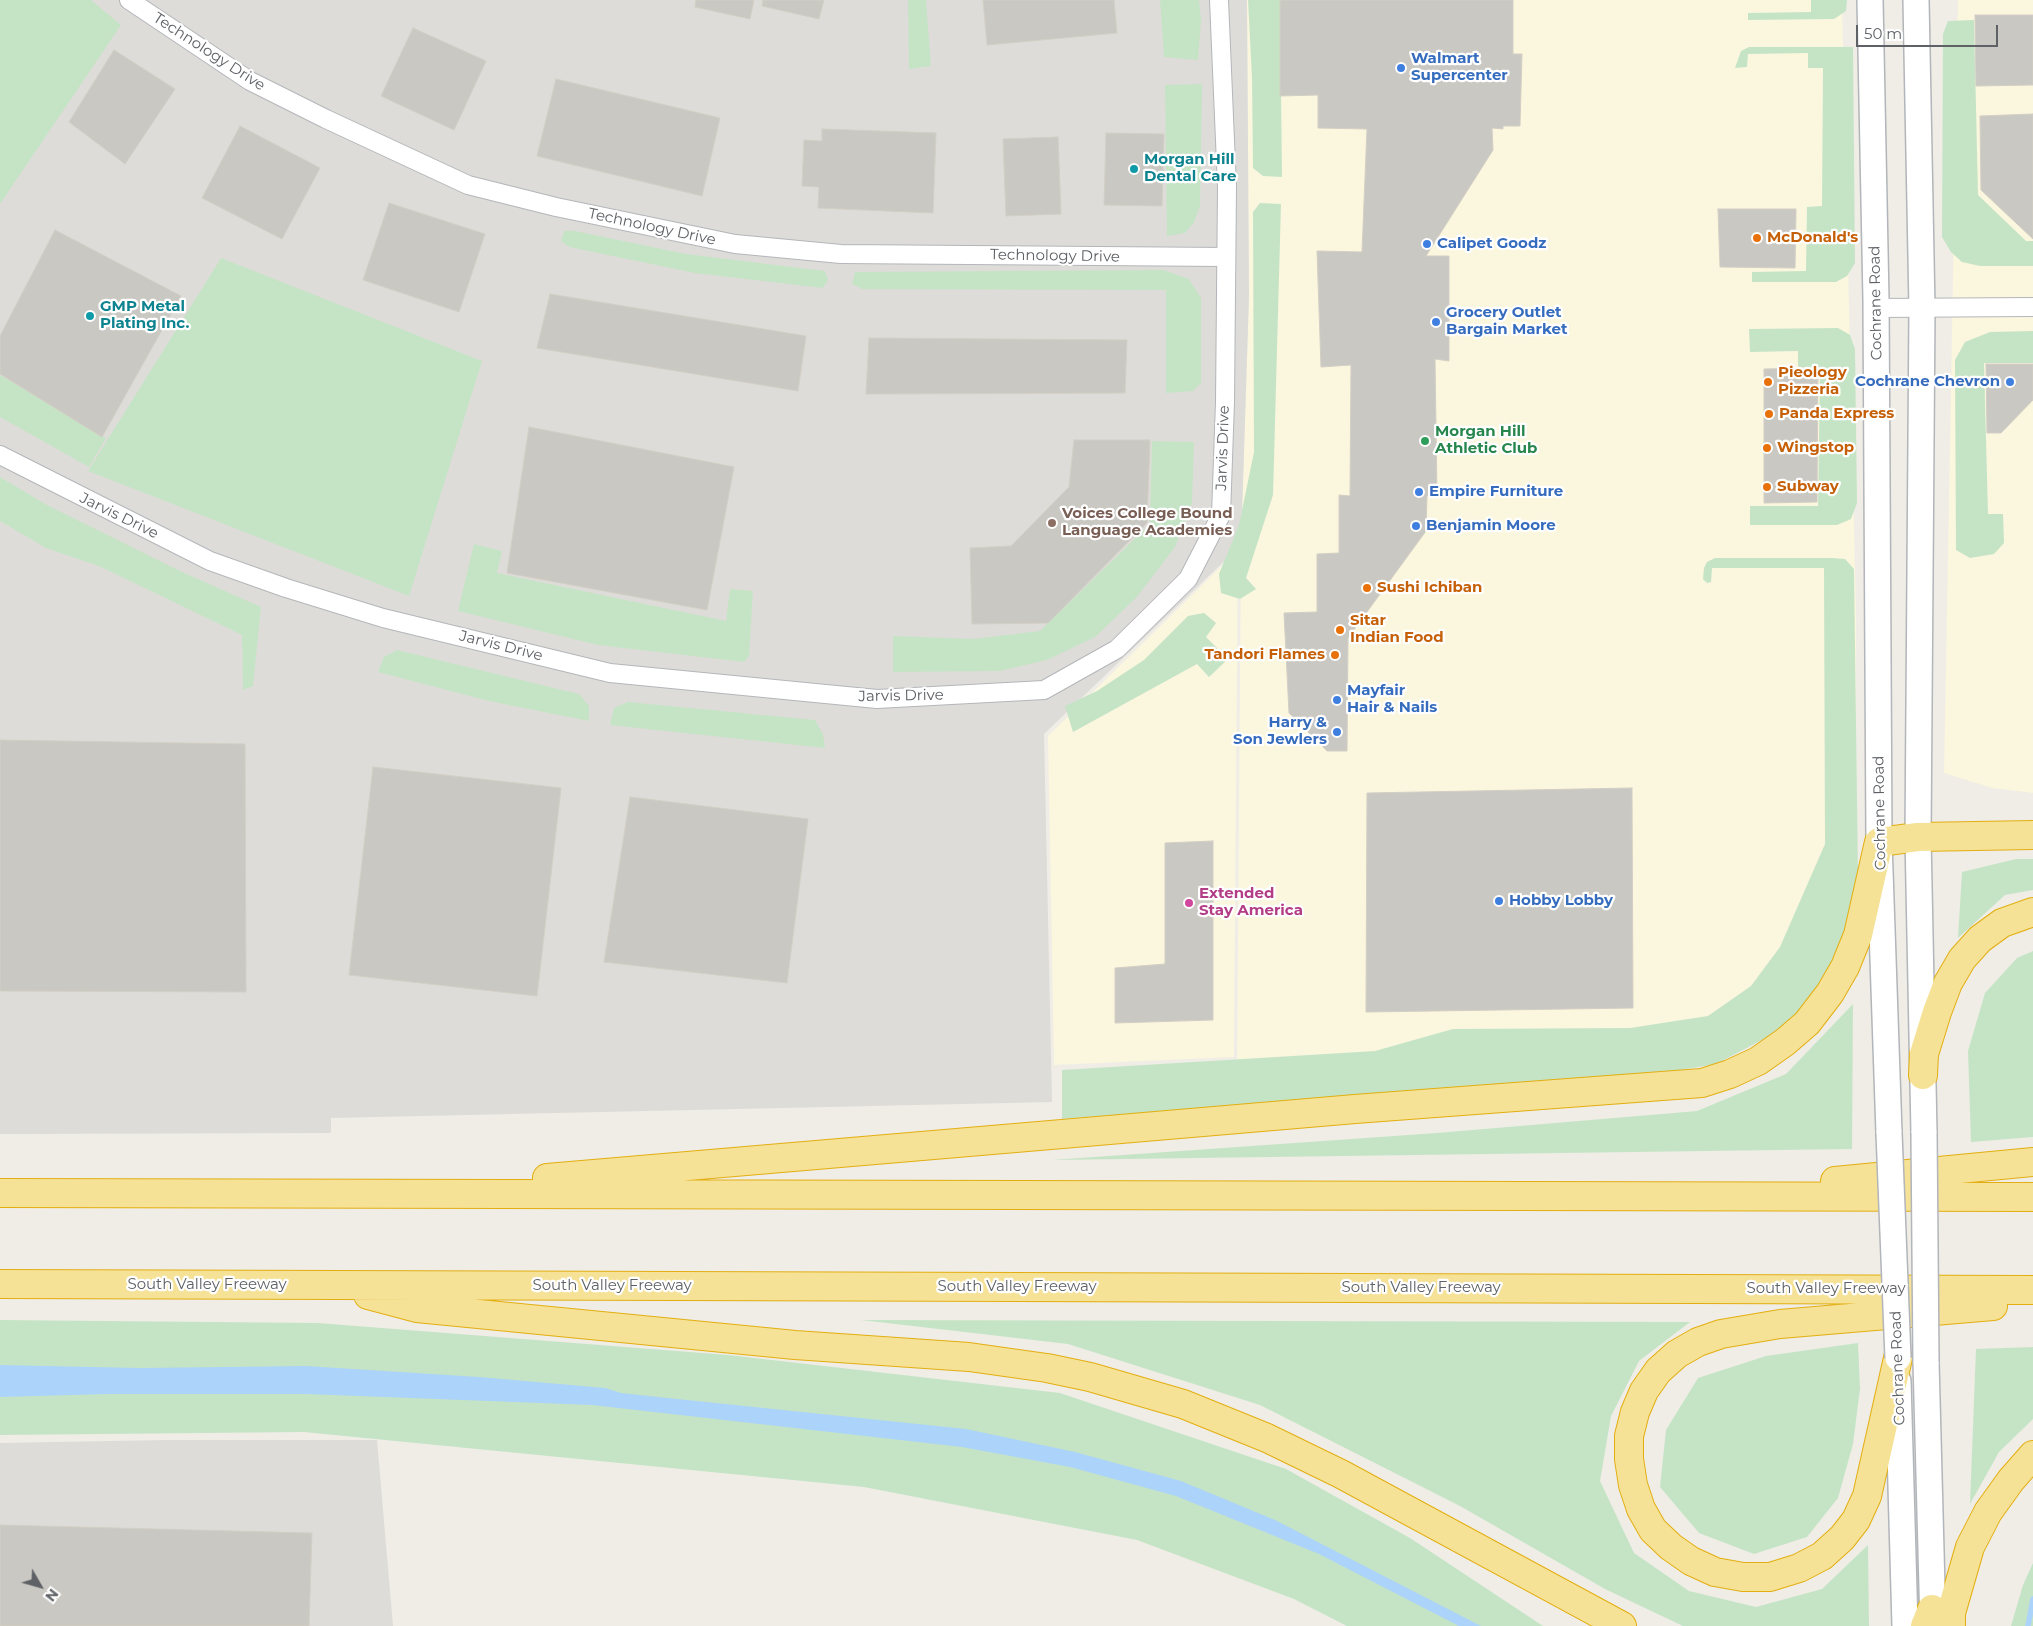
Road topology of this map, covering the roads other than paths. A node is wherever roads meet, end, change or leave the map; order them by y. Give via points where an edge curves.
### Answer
1 (129, 0) edge
2 (1219, 0) edge
3 (1870, 0) edge
4 (1916, 0) edge
5 (1226, 257) junction
6 (2033, 307) edge
7 (1876, 308) junction
8 (1922, 308) junction
9 (0, 456) edge
10 (2033, 835) edge
11 (1918, 837) junction
12 (1879, 842) junction
13 (2033, 912) edge
14 (1923, 1076) junction
15 (2033, 1162) edge
16 (0, 1193) edge
17 (362, 1194) junction
18 (1683, 1196) junction
19 (2033, 1197) edge
20 (0, 1284) edge
21 (330, 1285) junction
22 (2033, 1290) edge
23 (2033, 1302) edge
24 (1898, 1358) junction
25 (2033, 1455) edge
26 (1935, 1622) edge
27 (1622, 1626) edge
28 (1905, 1626) edge

1 - 5 street, Technology Drive via 250,81 326,119 468,185 556,207 735,244 841,254
2 - 5 street, Jarvis Drive via 1227,187
3 - 7 main road, Cochrane Road
4 - 8 main road, Cochrane Road
5 - 9 street, Jarvis Drive via 1221,515 1188,580 1117,649 1044,690 877,699 610,673 383,618 269,582 210,561
6 - 8 street
7 - 8 street
7 - 12 main road, Cochrane Road
8 - 11 main road, Cochrane Road
10 - 11 highway
11 - 12 highway
11 - 14 main road, Cochrane Road
12 - 17 highway via 1858,935 1830,993 1807,1023 1758,1061 1702,1083 1354,1109
12 - 24 main road, Cochrane Road, bridge
13 - 14 highway via 2002,923 1980,939 1962,959 1948,984 1924,1054
14 - 26 main road, Cochrane Road, bridge via 1926,1362
15 - 18 highway
16 - 17 highway
17 - 18 highway
18 - 19 highway
20 - 21 highway, South Valley Freeway
21 - 22 highway, South Valley Freeway
21 - 27 highway via 417,1308 796,1345 969,1357 1090,1377 1183,1404 1267,1438 1350,1479
23 - 24 highway via 1780,1324 1721,1334 1677,1354 1658,1371 1644,1390 1629,1436 1633,1485 1641,1510 1653,1530 1691,1561 1715,1572 1743,1578 1770,1577 1799,1568 1822,1556 1856,1520 1867,1496
24 - 28 main road, Cochrane Road
25 - 26 highway via 1988,1512 1970,1547 1951,1613

